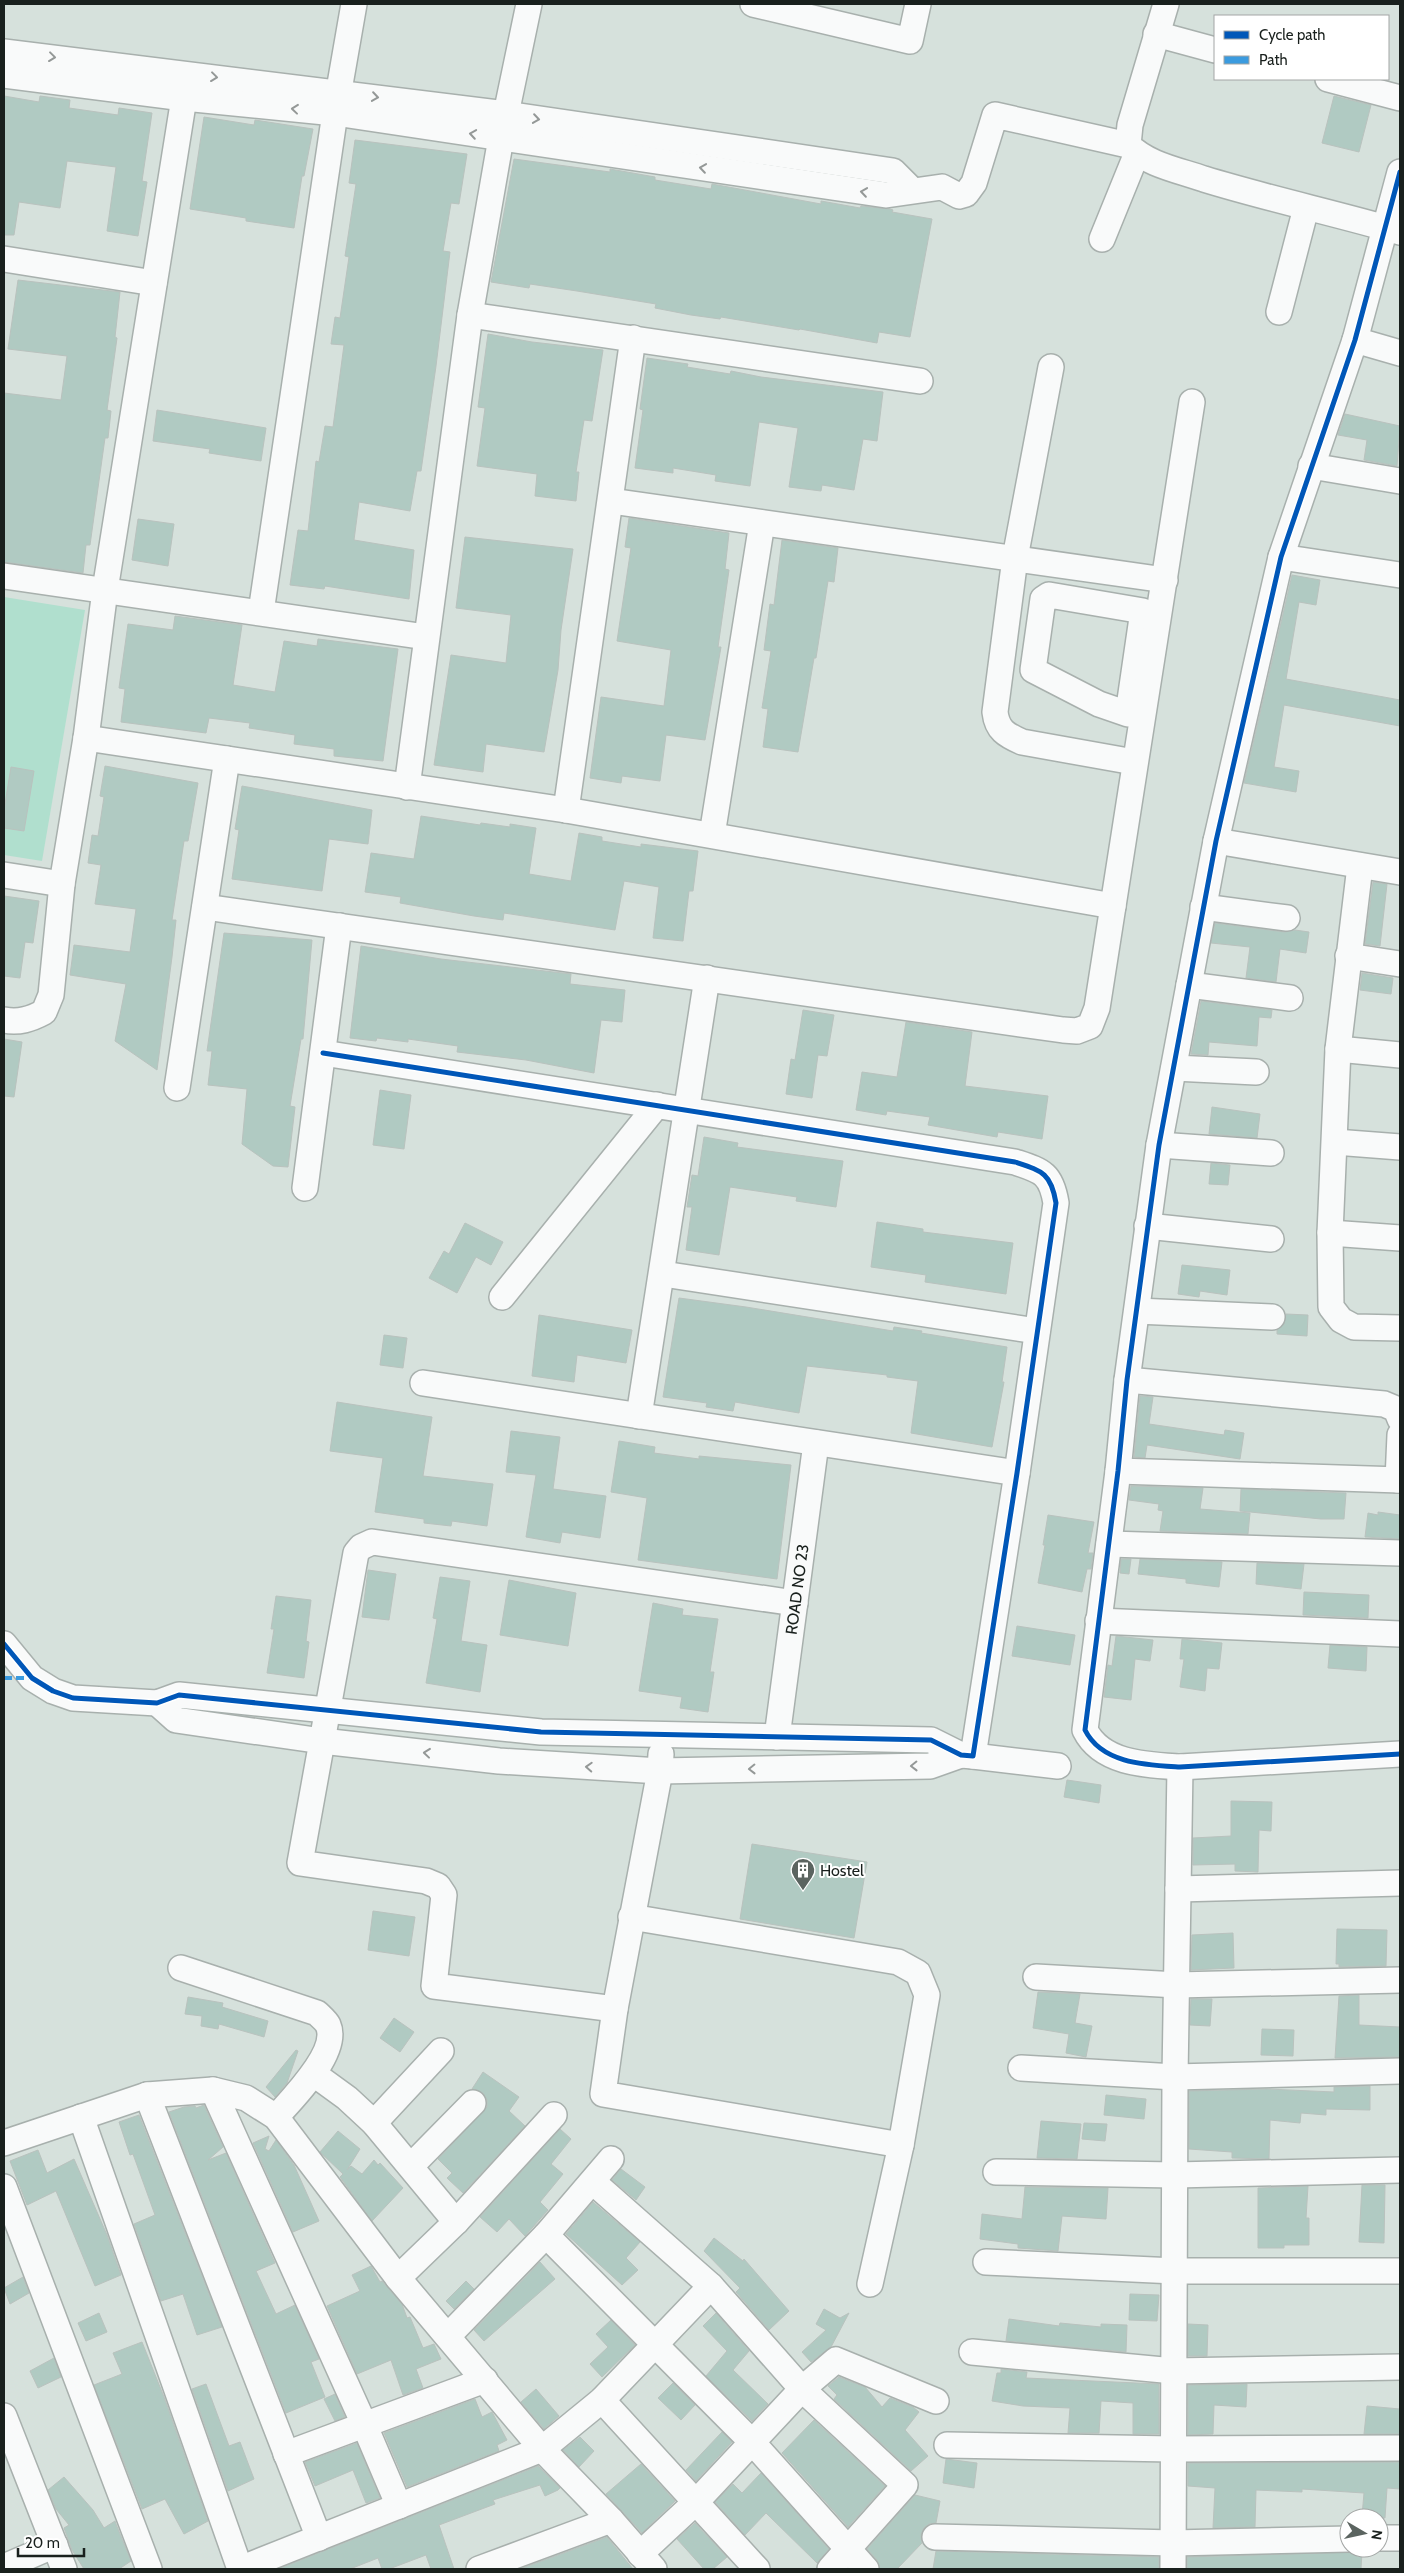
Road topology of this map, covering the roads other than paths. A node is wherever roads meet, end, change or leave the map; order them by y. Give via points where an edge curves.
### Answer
1 (354, 4) edge
2 (529, 4) edge
3 (753, 4) edge
4 (918, 4) edge
5 (1166, 4) edge
6 (1156, 34) junction
7 (1214, 50) edge
8 (4, 52) edge
9 (4, 75) edge
10 (1332, 80) edge
11 (184, 98) junction
12 (1400, 98) edge
13 (337, 102) junction
14 (503, 126) junction
15 (1132, 149) junction
16 (1400, 172) edge
17 (1306, 208) junction
18 (1392, 229) edge
19 (1102, 239) dead end
20 (4, 259) edge
21 (154, 283) junction
22 (1279, 312) dead end
23 (470, 315) junction
24 (633, 338) junction
25 (1355, 340) junction
26 (1400, 353) edge
27 (1052, 367) dead end
28 (920, 381) dead end
29 (1192, 402) dead end
30 (1310, 466) junction
31 (1400, 481) edge
32 (611, 501) junction
33 (762, 522) junction
34 (1281, 557) junction
35 (1015, 558) junction
36 (1400, 575) edge
37 (4, 576) edge
38 (1165, 580) junction
39 (105, 590) junction
40 (261, 612) junction
41 (426, 636) junction
42 (1146, 641) junction
43 (1137, 703) junction
44 (86, 738) junction
45 (227, 759) junction
46 (1134, 762) junction
47 (407, 786) junction
48 (566, 810) junction
49 (712, 835) junction
50 (1216, 841) junction
51 (1360, 866) junction
52 (1400, 872) edge
53 (4, 875) edge
54 (62, 884) junction
55 (1113, 906) junction
56 (204, 907) junction
57 (1204, 907) junction
58 (1287, 918) dead end
59 (339, 926) junction
60 (1348, 956) junction
61 (1400, 964) edge
62 (708, 978) junction
63 (1189, 985) junction
64 (1290, 998) dead end
65 (4, 1020) edge
66 (1338, 1048) junction
67 (323, 1053) junction
68 (1400, 1055) edge
69 (1174, 1068) junction
70 (1256, 1072) dead end
71 (177, 1088) dead end
72 (657, 1105) junction
73 (686, 1112) junction
74 (1335, 1142) junction
75 (1159, 1144) junction
76 (1400, 1147) edge
77 (1271, 1153) dead end
78 (305, 1188) dead end
79 (1148, 1226) junction
80 (1330, 1233) junction
81 (1400, 1238) edge
82 (1271, 1239) dead end
83 (663, 1274) junction
84 (502, 1297) dead end
85 (1137, 1312) junction
86 (1272, 1317) dead end
87 (1400, 1328) edge
88 (1037, 1330) junction
89 (1127, 1380) junction
90 (424, 1383) dead end
91 (639, 1416) junction
92 (1400, 1419) edge
93 (1400, 1435) edge
94 (816, 1443) junction
95 (1118, 1471) junction
96 (1017, 1473) junction
97 (1399, 1480) edge
98 (1109, 1544) junction
99 (1400, 1553) edge
100 (795, 1603) junction
101 (1098, 1621) junction
102 (1400, 1634) edge
103 (4, 1644) edge
104 (157, 1703) junction
105 (326, 1710) junction
106 (662, 1735) junction
107 (777, 1737) junction
108 (322, 1742) junction
109 (1400, 1754) edge
110 (967, 1756) junction
111 (1058, 1766) dead end
112 (1180, 1767) junction
113 (660, 1771) junction
114 (1400, 1884) edge
115 (1178, 1889) junction
116 (631, 1917) junction
117 (181, 1968) dead end
118 (1036, 1976) dead end
119 (1400, 1980) edge
120 (1177, 1985) junction
121 (615, 2009) junction
122 (441, 2051) dead end
123 (1021, 2068) dead end
124 (1400, 2071) edge
125 (314, 2074) junction
126 (1175, 2077) junction
127 (214, 2090) junction
128 (147, 2095) junction
129 (473, 2103) dead end
130 (554, 2115) dead end
131 (82, 2117) junction
132 (276, 2117) junction
133 (374, 2123) junction
134 (4, 2143) edge
135 (901, 2145) junction
136 (612, 2159) dead end
137 (411, 2166) junction
138 (1400, 2170) edge
139 (996, 2172) dead end
140 (1175, 2175) junction
141 (593, 2182) junction
142 (4, 2187) edge
143 (456, 2222) junction
144 (546, 2235) junction
145 (986, 2262) dead end
146 (1175, 2271) junction
147 (1400, 2271) edge
148 (398, 2278) junction
149 (870, 2284) dead end
150 (711, 2286) junction
151 (448, 2336) junction
152 (656, 2345) junction
153 (972, 2352) dead end
154 (1400, 2367) edge
155 (1174, 2371) junction
156 (486, 2380) junction
157 (802, 2389) junction
158 (602, 2400) junction
159 (936, 2401) dead end
160 (4, 2416) edge
161 (364, 2424) junction
162 (753, 2443) junction
163 (947, 2445) dead end
164 (1400, 2448) edge
165 (542, 2449) junction
166 (1173, 2449) junction
167 (286, 2454) junction
168 (697, 2501) junction
169 (399, 2506) junction
170 (611, 2520) junction
171 (935, 2537) dead end
172 (319, 2538) junction
173 (1339, 2539) edge
174 (1173, 2543) junction
175 (55, 2545) junction
176 (848, 2549) junction
177 (647, 2562) edge
178 (4, 2567) edge
179 (64, 2569) edge
180 (149, 2569) edge
181 (240, 2569) edge
182 (479, 2569) edge
183 (757, 2569) edge
184 (830, 2569) edge
185 (866, 2569) edge
186 (1173, 2569) edge

1 - 13 street
2 - 14 street
3 - 4 street via 910,41
5 - 6 street
6 - 7 street
6 - 15 street via 1130,126
8 -> 13 street
9 - 11 street
10 - 12 street
13 -> 11 street
11 - 21 street
13 - 14 street
13 - 40 street
14 - 15 street via 886,195 942,187 959,196 966,194 974,184 994,115
14 - 23 street
15 - 17 street via 1152,162
15 - 19 street
16 - 18 street
17 - 18 street
17 - 22 street
18 - 25 street
20 - 21 street
21 - 39 street
23 - 24 street
23 - 41 street
24 - 28 street
24 - 32 street
25 - 26 street
25 - 30 street
27 - 35 street
29 - 38 street
30 - 31 street
30 - 34 street
32 - 33 street
32 - 48 street
33 - 35 street
33 - 49 street
34 - 36 street
34 - 50 street
35 - 38 street
35 - 46 street via 995,712 997,724 1007,736 1022,742
37 - 39 street
38 - 42 street
39 - 40 street
39 - 44 street
40 - 41 street
41 - 47 street
42 - 43 street
42 - 43 street via 1143,611 1049,595 1043,599 1033,670 1099,704 1128,714
43 - 46 street
44 - 45 street
44 - 54 street
45 - 47 street
45 - 56 street
46 - 55 street
47 - 48 street
48 - 49 street
49 - 55 street
50 - 51 street
50 - 57 street
51 - 52 street
51 - 60 street
53 - 54 street
54 - 65 street via 51,995 44,1012 31,1019
55 - 62 street via 1097,1008 1090,1026 1077,1031
56 - 59 street
56 - 71 street
57 - 58 street
57 - 63 street
59 - 62 street
59 - 67 street
60 - 61 street
60 - 66 street
62 - 73 street
63 - 64 street
63 - 69 street
66 - 68 street
66 - 74 street
67 - 72 street
67 - 78 street
69 - 70 street
69 - 75 street
72 - 73 street
72 - 84 street
73 - 83 street
73 - 88 street via 1015,1162 1041,1171 1053,1185 1056,1203
74 - 76 street
74 - 80 street
75 - 77 street
75 - 79 street
79 - 82 street
79 - 85 street
80 - 81 street
80 - 87 street via 1331,1307 1341,1320 1354,1327
83 - 88 street
83 - 91 street
85 - 86 street
85 - 89 street
88 - 96 street
89 - 92 street via 1384,1404 1396,1409
89 - 95 street
90 - 91 street
91 - 94 street
93 - 97 street
94 - 96 street
94 - 100 street, ROAD NO 23
95 - 97 street
95 - 98 street
96 - 110 street
98 - 99 street
98 - 101 street
100 - 105 street via 372,1542 356,1553
100 - 107 street, ROAD NO 23
101 - 102 street
101 - 112 street via 1084,1730 1090,1740 1114,1756 1134,1763
103 - 104 street via 32,1678 53,1691 73,1698
104 - 105 street via 178,1695
104 - 108 street via 176,1720
105 - 106 street via 540,1732
105 - 108 street
106 - 107 street
106 - 113 street
107 - 110 street via 931,1740
113 -> 108 street via 499,1761
108 - 121 street via 300,1864 426,1881 438,1886 444,1895 434,1986
109 - 112 street
110 - 111 street
110 -> 113 street via 930,1766
112 - 115 street
113 - 116 street
114 - 115 street
115 - 120 street
116 - 121 street
116 - 135 street via 898,1962 918,1973 927,1995
117 - 125 street via 318,2013 328,2024 330,2040
118 - 120 street
119 - 120 street
120 - 126 street
121 - 135 street via 603,2094
122 - 133 street
123 - 126 street
124 - 126 street
125 - 132 street
125 - 133 street
126 - 140 street
127 - 128 street
127 - 132 street via 246,2098
127 - 161 street
128 - 131 street
128 - 167 street
129 - 137 street
130 - 143 street
131 - 134 street
131 - 181 street
132 - 148 street
133 - 137 street
135 - 149 street
136 - 141 street
137 - 143 street
138 - 140 street
139 - 140 street
140 - 146 street
141 - 144 street
141 - 150 street
142 - 180 street
143 - 148 street
144 - 151 street
144 - 152 street
145 - 146 street
146 - 147 street
146 - 155 street
148 - 151 street
150 - 152 street
150 - 157 street
151 - 156 street
152 - 158 street
152 - 162 street
153 - 155 street
154 - 155 street
155 - 166 street
156 - 161 street
156 - 165 street
157 - 159 street via 836,2360
157 - 162 street
157 - 176 street via 905,2485
158 - 165 street
158 - 168 street
160 - 175 street
161 - 167 street
161 - 169 street
162 - 168 street
162 - 176 street
163 - 166 street
164 - 166 street
165 - 169 street
165 - 170 street
166 - 174 street
167 - 172 street
168 - 177 street
168 - 183 street
169 - 172 street
170 - 177 street
170 - 182 street
171 - 174 street
172 - 181 street
173 - 174 street
174 - 186 street
175 - 178 street
175 - 179 street
176 - 184 street
176 - 185 street

